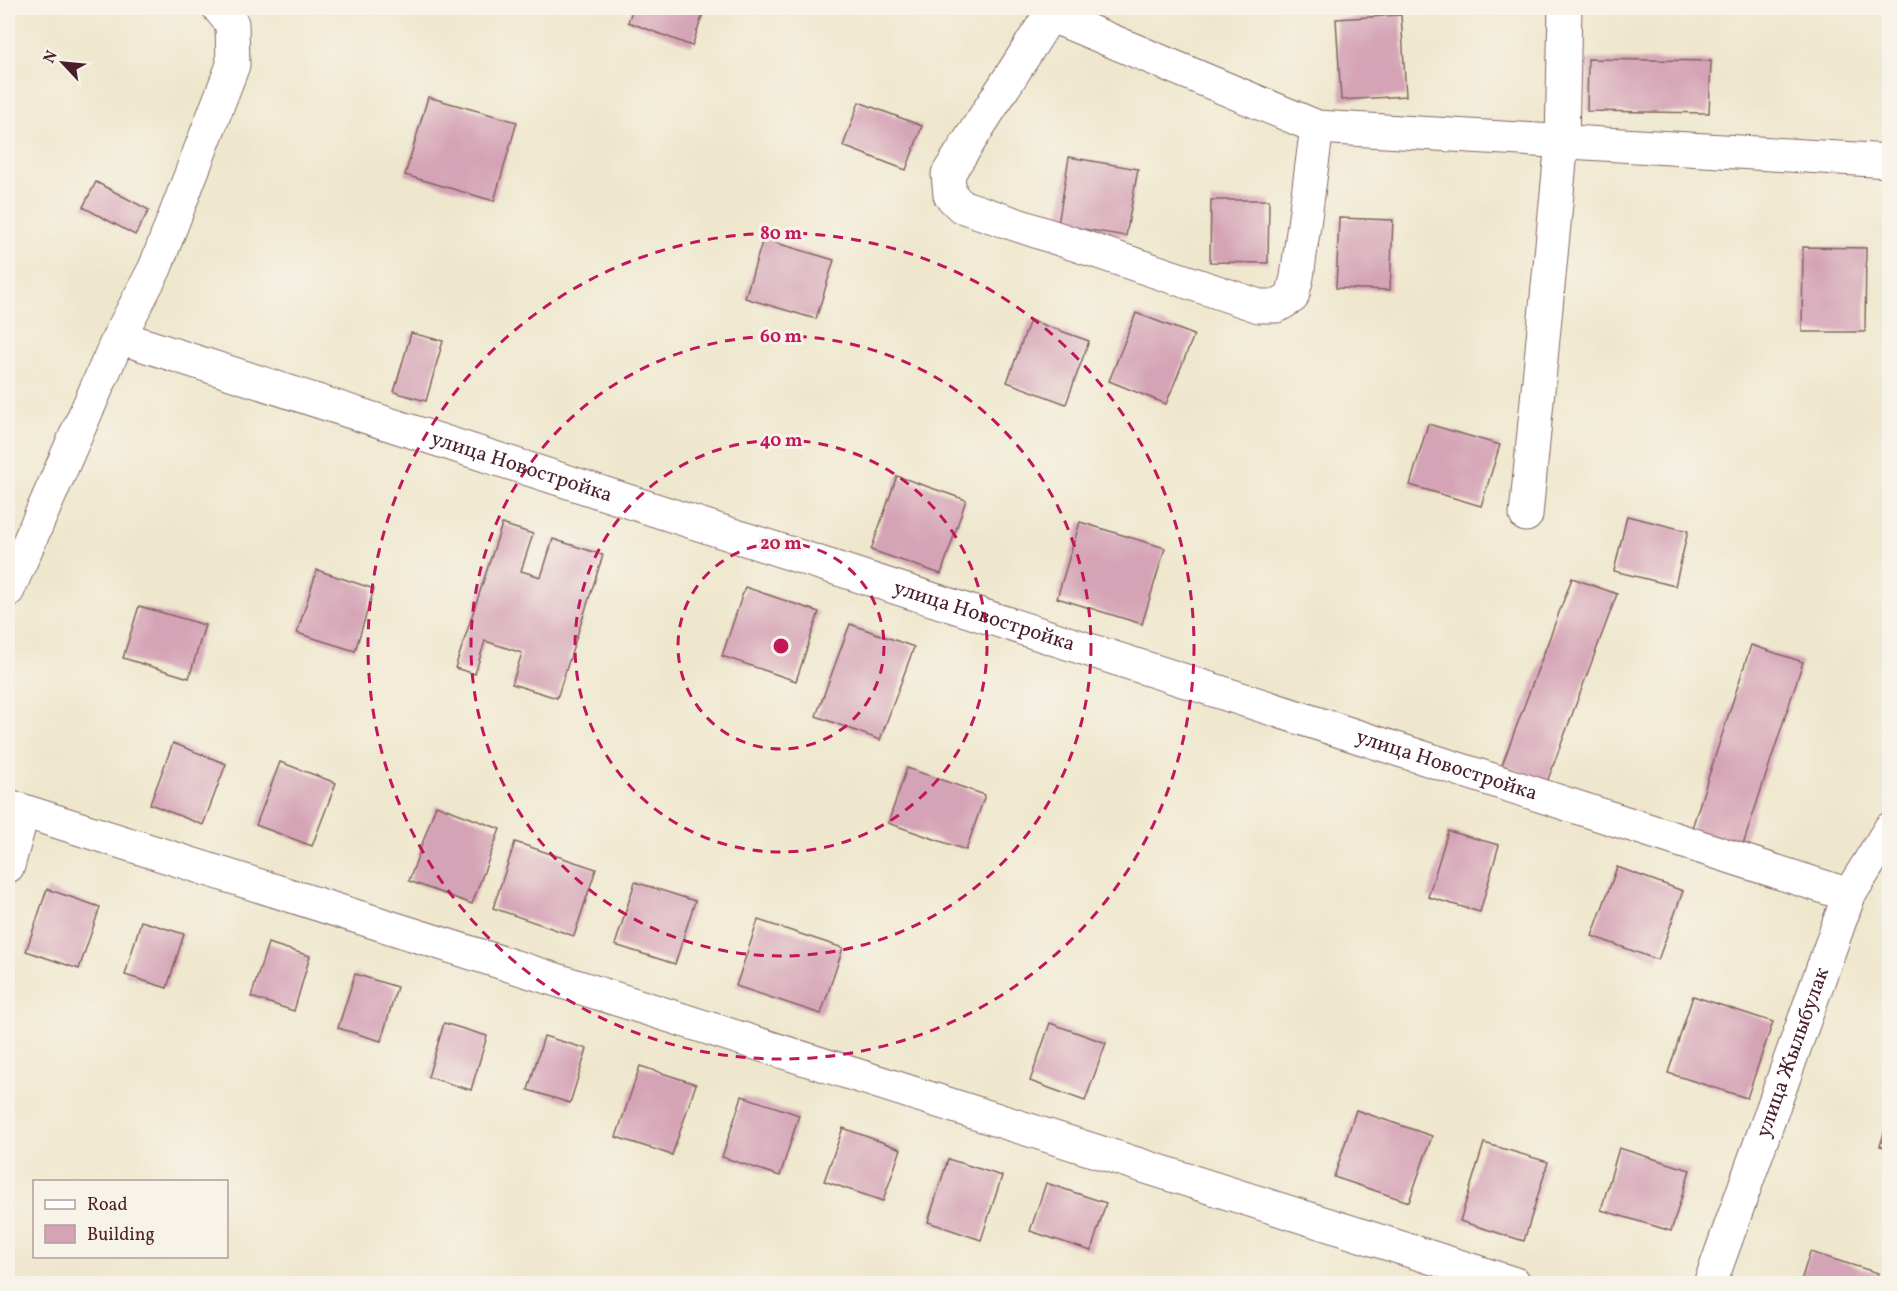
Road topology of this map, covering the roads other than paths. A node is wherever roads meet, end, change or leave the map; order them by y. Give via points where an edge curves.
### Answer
1 (219, 8) edge
2 (1565, 8) edge
3 (1052, 11) edge
4 (1317, 127) junction
5 (1562, 141) junction
6 (1890, 160) edge
7 (119, 338) junction
8 (1526, 515) dead end
9 (8, 590) edge
10 (15, 809) edge
11 (1890, 829) edge
12 (8, 866) edge
13 (1849, 895) junction
14 (1515, 1284) edge
15 (1710, 1284) edge

1 - 7 street via 232,24 233,65 155,268
2 - 5 street
3 - 4 street
3 - 4 street via 948,174 950,195 961,207 1259,306 1277,306 1292,297 1297,277
4 - 5 street
5 - 6 street
5 - 8 street
7 - 9 street
7 - 13 street, улица Новостройка
10 - 12 street
10 - 14 street
11 - 13 street, улица Жылыбулак
13 - 15 street, улица Жылыбулак

